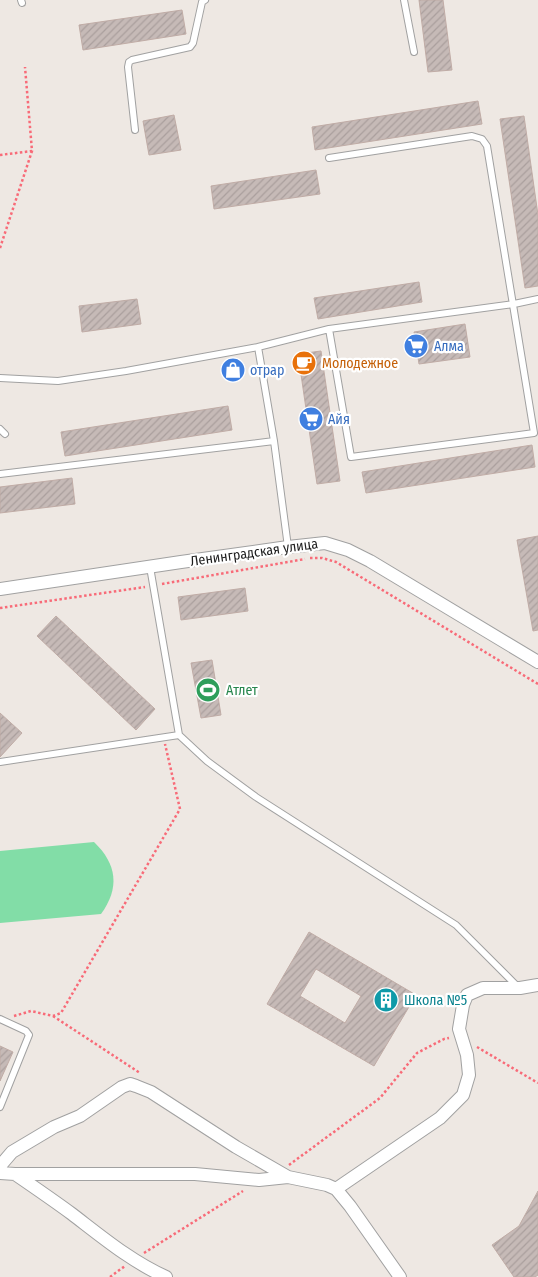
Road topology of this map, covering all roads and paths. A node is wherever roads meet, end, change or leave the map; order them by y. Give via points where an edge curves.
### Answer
1 (205, 0) edge
2 (404, 0) edge
3 (414, 52) dead end
4 (25, 67) dead end
5 (135, 130) dead end
6 (32, 151) junction
7 (0, 155) edge
8 (329, 158) dead end
9 (0, 248) edge
10 (538, 299) edge
11 (514, 304) junction
12 (330, 329) junction
13 (258, 347) junction
14 (0, 378) edge
15 (274, 441) junction
16 (0, 474) edge
17 (288, 547) junction
18 (150, 567) junction
19 (153, 586) junction
20 (0, 589) edge
21 (0, 608) edge
22 (538, 662) edge
23 (538, 684) edge
24 (179, 736) junction
25 (164, 738) junction
26 (0, 762) edge
27 (538, 985) edge
28 (520, 988) junction
29 (53, 1016) junction
30 (0, 1019) edge
31 (462, 1038) junction
32 (142, 1075) dead end
33 (538, 1083) edge
34 (0, 1107) edge
35 (0, 1166) edge
36 (0, 1172) edge
37 (287, 1173) junction
38 (15, 1174) junction
39 (259, 1180) junction
40 (336, 1189) junction
41 (135, 1259) junction
42 (110, 1277) edge
43 (166, 1277) edge
44 (400, 1277) edge

1 - 5 lane via 190,48 129,62
2 - 3 lane
4 - 6 path
6 - 7 path
6 - 9 path
8 - 11 lane via 472,136 482,139 487,146
10 - 11 lane
11 - 12 lane
11 - 12 lane via 534,433 351,457
12 - 13 lane
13 - 14 lane via 58,381
13 - 15 lane
15 - 16 lane
15 - 17 lane
17 - 18 street, Ленинградская улица
17 - 22 street, Ленинградская улица via 324,543 348,550
18 - 19 lane
18 - 20 street, Ленинградская улица
19 - 21 path
19 - 23 path via 322,558 336,562
19 - 24 lane
24 - 25 lane
24 - 28 lane via 207,762 256,797 456,925
25 - 26 lane
25 - 29 path via 180,809 61,1013
27 - 28 street
28 - 31 street via 483,988 467,995 459,1029
29 - 30 path via 31,1011
29 - 32 path
30 - 34 lane via 29,1035
31 - 33 path
31 - 37 path via 444,1039 417,1053 380,1098
31 - 40 street via 469,1075 463,1095 440,1118
35 - 37 street via 12,1152 80,1116 130,1084 151,1092 236,1147
36 - 38 street
37 - 39 street
37 - 40 street
38 - 39 street via 195,1174
38 - 41 street
39 - 41 path
40 - 44 street
41 - 42 path
41 - 43 street

